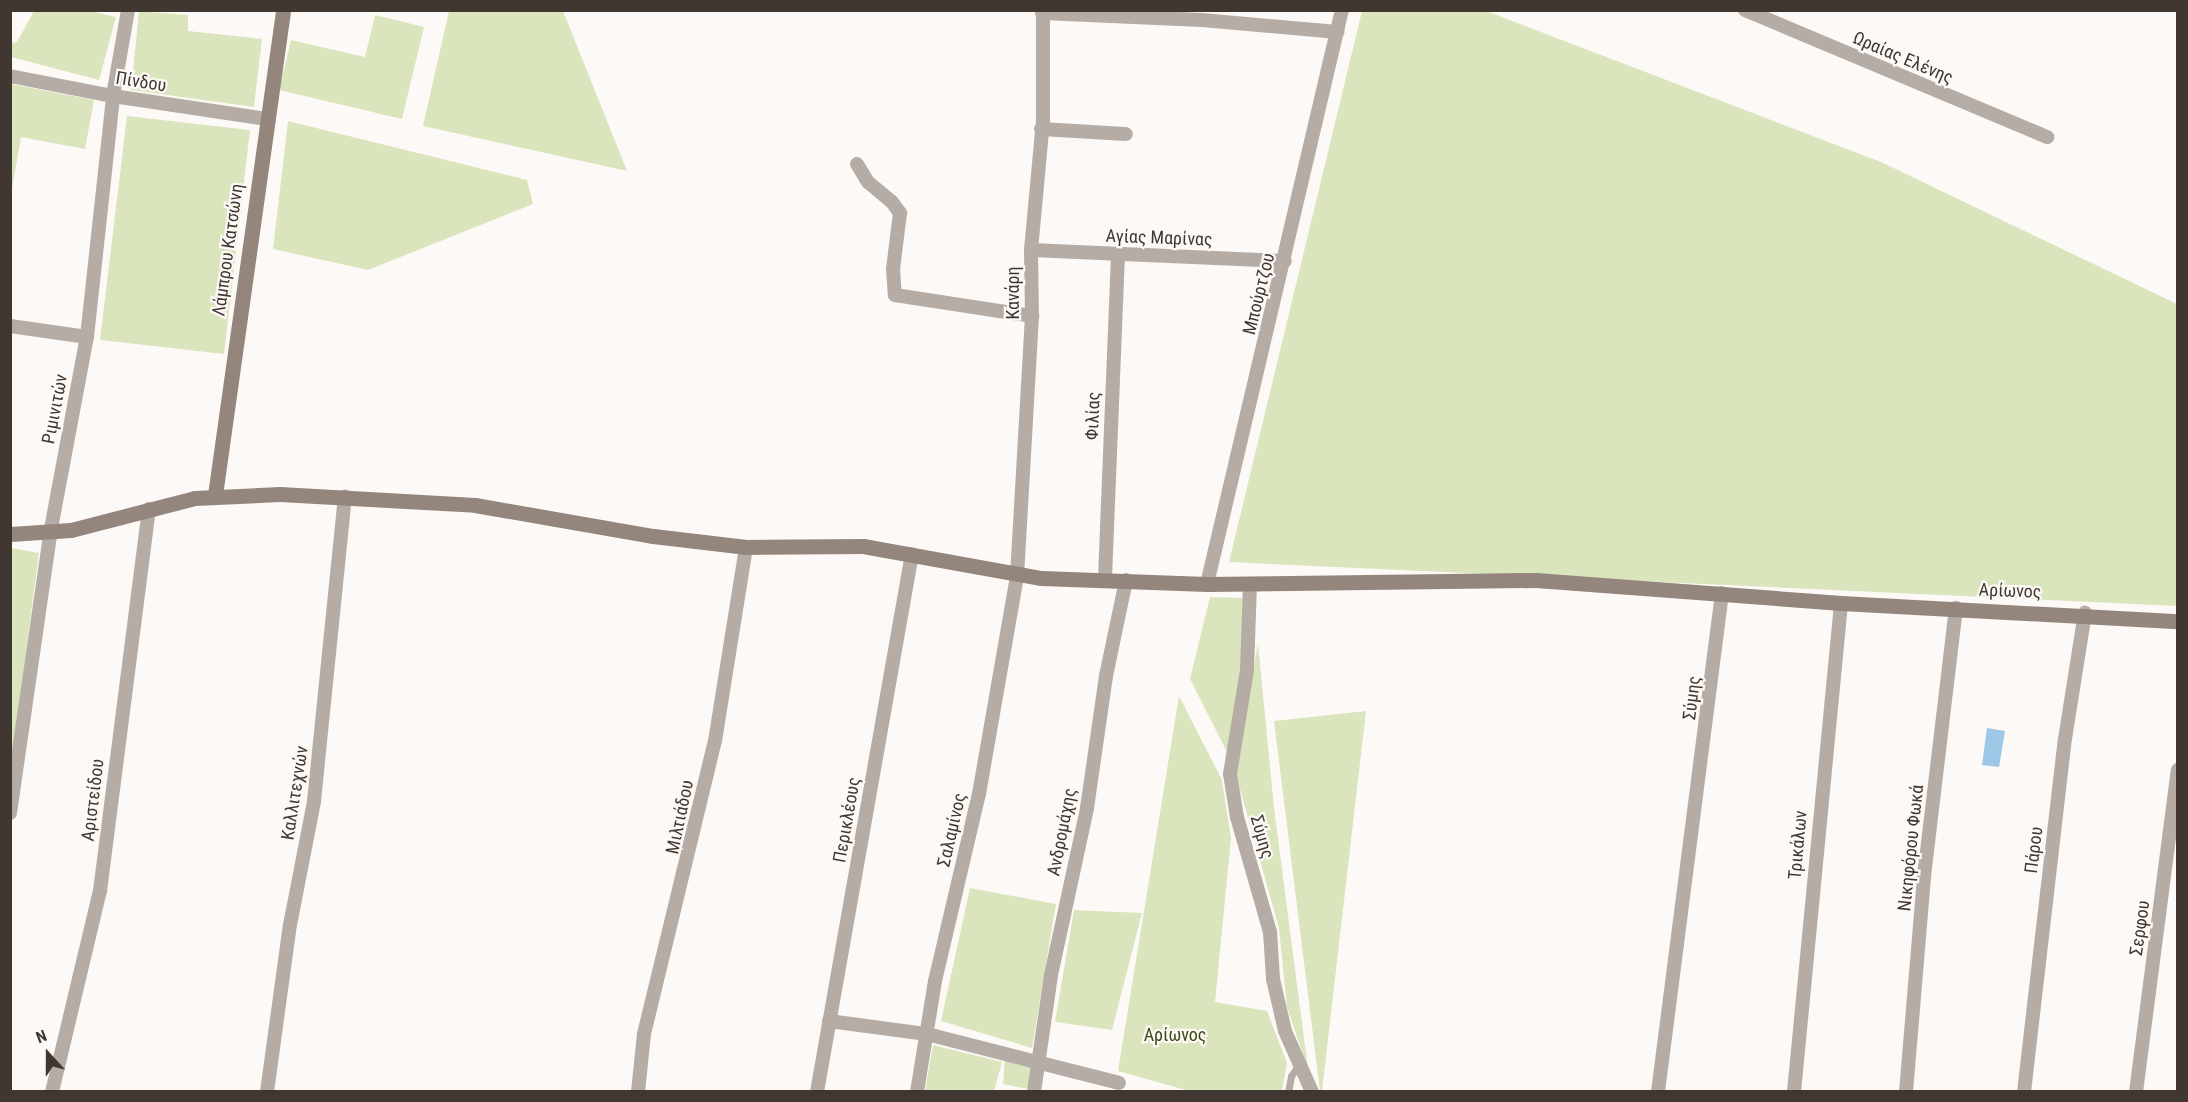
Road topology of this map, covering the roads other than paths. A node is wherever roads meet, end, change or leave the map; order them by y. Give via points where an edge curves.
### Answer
1 (128, 10) edge
2 (283, 10) edge
3 (1342, 10) edge
4 (1745, 10) edge
5 (1043, 12) edge
6 (1337, 32) junction
7 (10, 76) edge
8 (113, 96) junction
9 (267, 119) junction
10 (1041, 129) junction
11 (1126, 134) dead end
12 (2047, 137) dead end
13 (857, 164) dead end
14 (1031, 250) junction
15 (1118, 254) junction
16 (1285, 261) junction
17 (1032, 316) junction
18 (10, 326) edge
19 (87, 337) junction
20 (215, 495) junction
21 (345, 497) junction
22 (149, 509) junction
23 (10, 534) edge
24 (50, 534) junction
25 (746, 547) junction
26 (912, 554) junction
27 (1017, 576) junction
28 (1105, 578) junction
29 (1126, 580) junction
30 (1207, 584) junction
31 (1250, 584) junction
32 (1722, 593) junction
33 (1841, 603) junction
34 (1956, 608) junction
35 (2085, 613) junction
36 (2178, 621) edge
37 (2178, 770) edge
38 (10, 813) edge
39 (829, 1021) junction
40 (927, 1034) junction
41 (1039, 1059) junction
42 (1299, 1064) junction
43 (1119, 1083) dead end
44 (52, 1092) edge
45 (267, 1092) edge
46 (638, 1092) edge
47 (817, 1092) edge
48 (917, 1092) edge
49 (1034, 1092) edge
50 (1288, 1092) edge
51 (1312, 1092) edge
52 (1658, 1092) edge
53 (1794, 1092) edge
54 (1906, 1092) edge
55 (2024, 1092) edge
56 (2136, 1092) edge

1 - 8 street, Ριμινιτών
2 - 9 street, Λάμπρου Κατσώνη
3 - 6 street, Μπούρτζου
4 - 12 street, Ωραίας Ελένης
5 - 6 street
5 - 10 street, Κανάρη
6 - 16 street, Μπούρτζου
7 - 8 street, Πίνδου
8 - 9 street, Πίνδου
8 - 19 street, Ριμινιτών
9 - 20 street, Λάμπρου Κατσώνη
10 - 11 street
10 - 14 street, Κανάρη
13 - 17 street via 868,182 900,213 893,269 895,295
14 - 15 street, Αγίας Μαρίνας
14 - 17 street, Κανάρη
15 - 16 street, Αγίας Μαρίνας
15 - 28 street, Φιλίας
16 - 30 street, Μπούρτζου
17 - 27 street, Κανάρη
18 - 19 street
19 - 24 street, Ριμινιτών
20 - 21 street, Αρίωνος
20 - 22 street, Αρίωνος
21 - 25 street, Αρίωνος via 475,505 652,536
21 - 45 street, Καλλιτεχνών via 314,801 290,925
22 - 24 street, Αρίωνος
22 - 44 street, Αριστείδου via 100,891
23 - 24 street, Αρίωνος
24 - 38 street, Ριμινιτών
25 - 26 street, Αρίωνος via 854,545
25 - 46 street, Μιλτιάδου via 715,741 645,1034
26 - 27 street, Αρίωνος
26 - 39 street, Περικλέους
27 - 28 street, Αρίωνος
27 - 40 street, Σαλαμίνος via 979,794 935,981
28 - 29 street, Αρίωνος
29 - 30 street, Αρίωνος
29 - 41 street, Ανδρομάχης via 1106,676 1087,808 1051,975
30 - 31 street, Αρίωνος
31 - 32 street, Αρίωνος via 1536,580
31 - 42 street, Σύμης via 1247,670 1230,774 1237,817 1270,932 1273,979 1285,1031
32 - 33 street, Αρίωνος
32 - 52 street, Σύμης
33 - 34 street, Αρίωνος
33 - 53 street, Τρικάλων
34 - 35 street, Αρίωνος
34 - 54 street, Νικηφόρου Φωκά via 1925,868
35 - 36 street, Αρίωνος
35 - 55 street, Πάρου via 2065,739
37 - 56 street, Σερφου
39 - 40 street
39 - 47 street, Περικλέους
40 - 41 street
40 - 48 street, Σαλαμίνος
41 - 43 street
41 - 49 street, Ανδρομάχης
42 - 50 lane via 1291,1076
42 - 51 street, Σύμης

